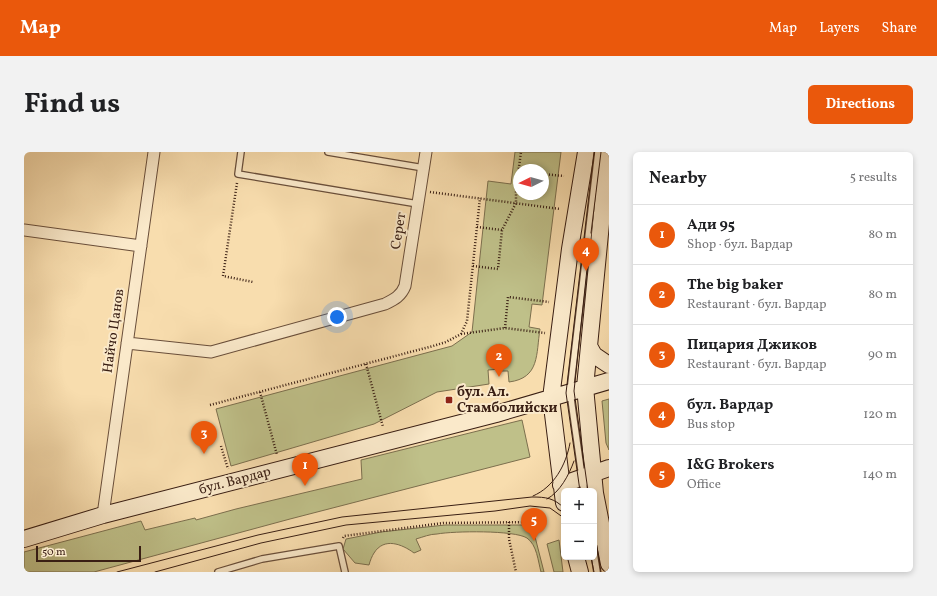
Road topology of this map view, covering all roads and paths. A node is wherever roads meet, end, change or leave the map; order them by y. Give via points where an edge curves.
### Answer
1 (154, 152) edge
2 (241, 152) edge
3 (328, 152) edge
4 (426, 152) edge
5 (521, 152) edge
6 (586, 152) edge
7 (598, 152) edge
8 (608, 152) edge
9 (520, 164) edge
10 (424, 168) junction
11 (238, 174) junction
12 (549, 175) edge
13 (564, 176) dead end
14 (420, 190) junction
15 (480, 198) junction
16 (516, 203) junction
17 (418, 204) junction
18 (560, 209) dead end
19 (477, 227) junction
20 (24, 230) edge
21 (502, 230) junction
22 (141, 246) junction
23 (473, 266) junction
24 (253, 282) dead end
25 (549, 302) dead end
26 (505, 328) junction
27 (545, 333) dead end
28 (460, 334) junction
29 (127, 343) junction
30 (589, 346) junction
31 (366, 364) junction
32 (609, 366) edge
33 (609, 381) edge
34 (578, 390) junction
35 (260, 392) junction
36 (551, 398) junction
37 (210, 405) dead end
38 (382, 427) dead end
39 (221, 446) dead end
40 (278, 458) dead end
41 (609, 468) edge
42 (229, 472) dead end
43 (586, 480) edge
44 (561, 485) junction
45 (562, 488) edge
46 (103, 515) junction
47 (509, 522) junction
48 (540, 522) dead end
49 (24, 539) edge
50 (339, 546) junction
51 (577, 560) edge
52 (595, 560) edge
53 (609, 564) edge
54 (218, 572) edge
55 (345, 572) edge
56 (516, 572) edge
57 (580, 572) edge
58 (597, 572) edge

1 - 22 street, Найчо Цанов
2 - 11 lane
3 - 10 lane
4 - 10 street, Серет
5 - 9 path
6 - 36 street via 570,249
7 - 34 lane
8 - 30 street
10 - 14 street, Серет
11 - 17 lane
11 - 24 path via 223,276
12 - 13 path
14 - 15 path
14 - 17 street, Серет
15 - 16 path
15 - 19 path
16 - 18 path
16 - 21 path
17 - 29 street, Серет via 405,286 402,294 385,304 211,352
19 - 21 path
19 - 23 path
20 - 22 street
21 - 23 path via 498,269
22 - 29 street, Найчо Цанов
23 - 28 path via 467,321
25 - 26 path via 508,297
26 - 27 path
26 - 28 path
28 - 31 path via 446,342
29 - 46 street, Найчо Цанов
30 - 32 street via 594,355
30 - 34 street
31 - 35 path
31 - 38 path
33 - 34 street, бул. Вардар
34 - 36 street, бул. Вардар
34 - 43 street
35 - 37 path
35 - 40 path
36 - 44 street
36 - 46 street, бул. Вардар
39 - 42 path
41 - 43 street
43 - 44 street
43 - 53 street via 598,513
44 - 45 street
46 - 49 street, бул. Вардар
47 - 48 path
47 - 50 path via 443,523 385,530 344,536
47 - 56 path via 509,539
50 - 54 lane via 262,559
50 - 55 lane
51 - 57 street
52 - 58 lane

